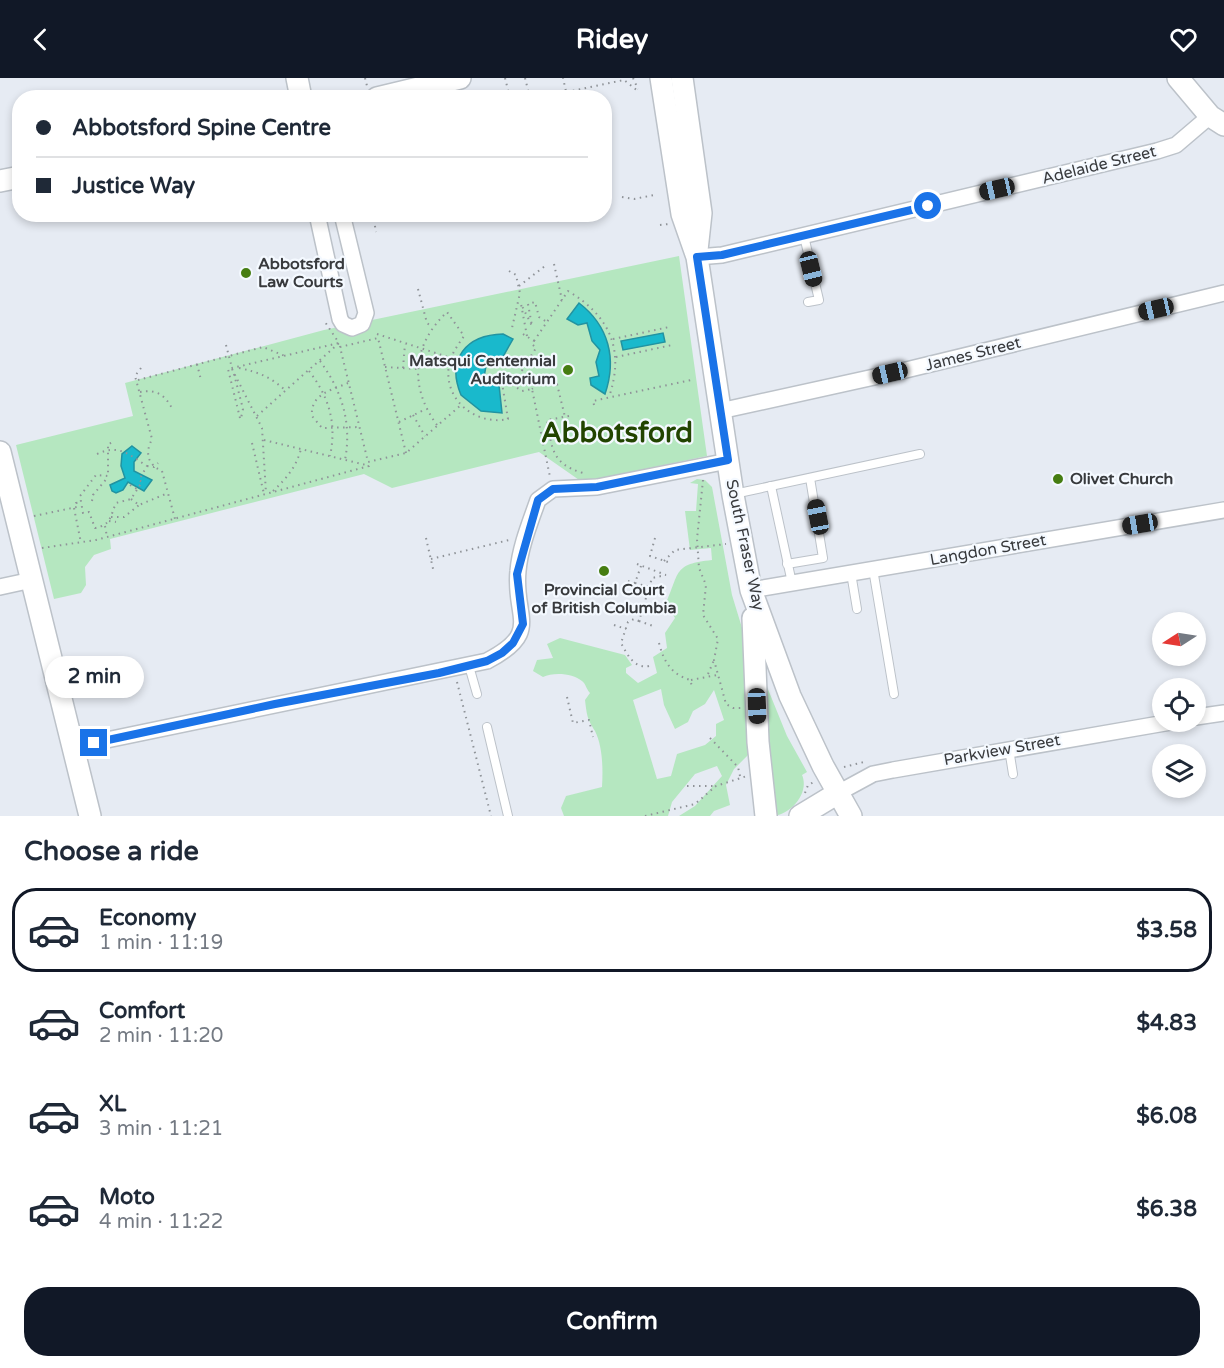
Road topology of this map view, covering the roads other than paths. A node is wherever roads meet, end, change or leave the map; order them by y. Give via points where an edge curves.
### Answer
1 (460, 78) edge
2 (651, 78) edge
3 (682, 78) edge
4 (1178, 78) edge
5 (415, 83) edge
6 (662, 88) edge
7 (397, 90) edge
8 (1217, 121) edge
9 (320, 222) edge
10 (344, 222) edge
11 (804, 236) junction
12 (697, 257) junction
13 (1224, 293) edge
14 (808, 302) dead end
15 (720, 411) junction
16 (0, 452) edge
17 (920, 454) dead end
18 (728, 460) junction
19 (810, 478) junction
20 (771, 486) junction
21 (733, 495) junction
22 (1224, 510) edge
23 (787, 564) junction
24 (873, 569) junction
25 (851, 573) junction
26 (32, 580) junction
27 (792, 583) junction
28 (0, 587) edge
29 (751, 590) junction
30 (857, 609) dead end
31 (462, 668) junction
32 (477, 694) dead end
33 (894, 694) dead end
34 (1224, 713) edge
35 (1206, 716) edge
36 (1152, 725) edge
37 (488, 728) dead end
38 (73, 747) junction
39 (1009, 749) junction
40 (1013, 774) dead end
41 (838, 793) junction
42 (800, 808) edge
43 (90, 816) edge
44 (508, 816) edge
45 (766, 816) edge
46 (851, 816) edge

1 - 5 main road
2 - 6 main road
3 - 12 main road, South Fraser Way via 701,213
4 - 8 main road
5 - 7 main road
6 - 12 main road, South Fraser Way via 682,214
8 - 11 street, Adelaide Street via 1176,146
9 - 10 street via 340,319 352,328 362,324 366,313
11 - 12 street, Adelaide Street
11 - 14 lane via 819,300
12 - 15 main road, South Fraser Way
13 - 15 street, James Street
15 - 18 main road, South Fraser Way
16 - 26 main road
17 - 19 lane
18 - 21 main road, South Fraser Way
18 - 31 street via 597,487 553,489 538,500 517,574 523,624 520,632 502,653
19 - 20 lane
19 - 23 lane via 823,558
20 - 21 lane
20 - 23 lane
21 - 29 main road, South Fraser Way
22 - 24 street, Langdon Street
23 - 27 lane
24 - 25 street, Langdon Street
24 - 33 lane
25 - 27 street, Langdon Street
25 - 30 lane
26 - 28 street
26 - 38 main road
27 - 29 street, Langdon Street
29 - 41 main road, South Fraser Way via 790,696
29 - 45 main road via 758,742
31 - 32 lane
31 - 38 street
34 - 35 street
36 - 39 street, Parkview Street
37 - 44 lane
38 - 43 main road
39 - 40 lane
39 - 41 street, Parkview Street via 873,774
41 - 42 main road
41 - 46 main road, South Fraser Way

